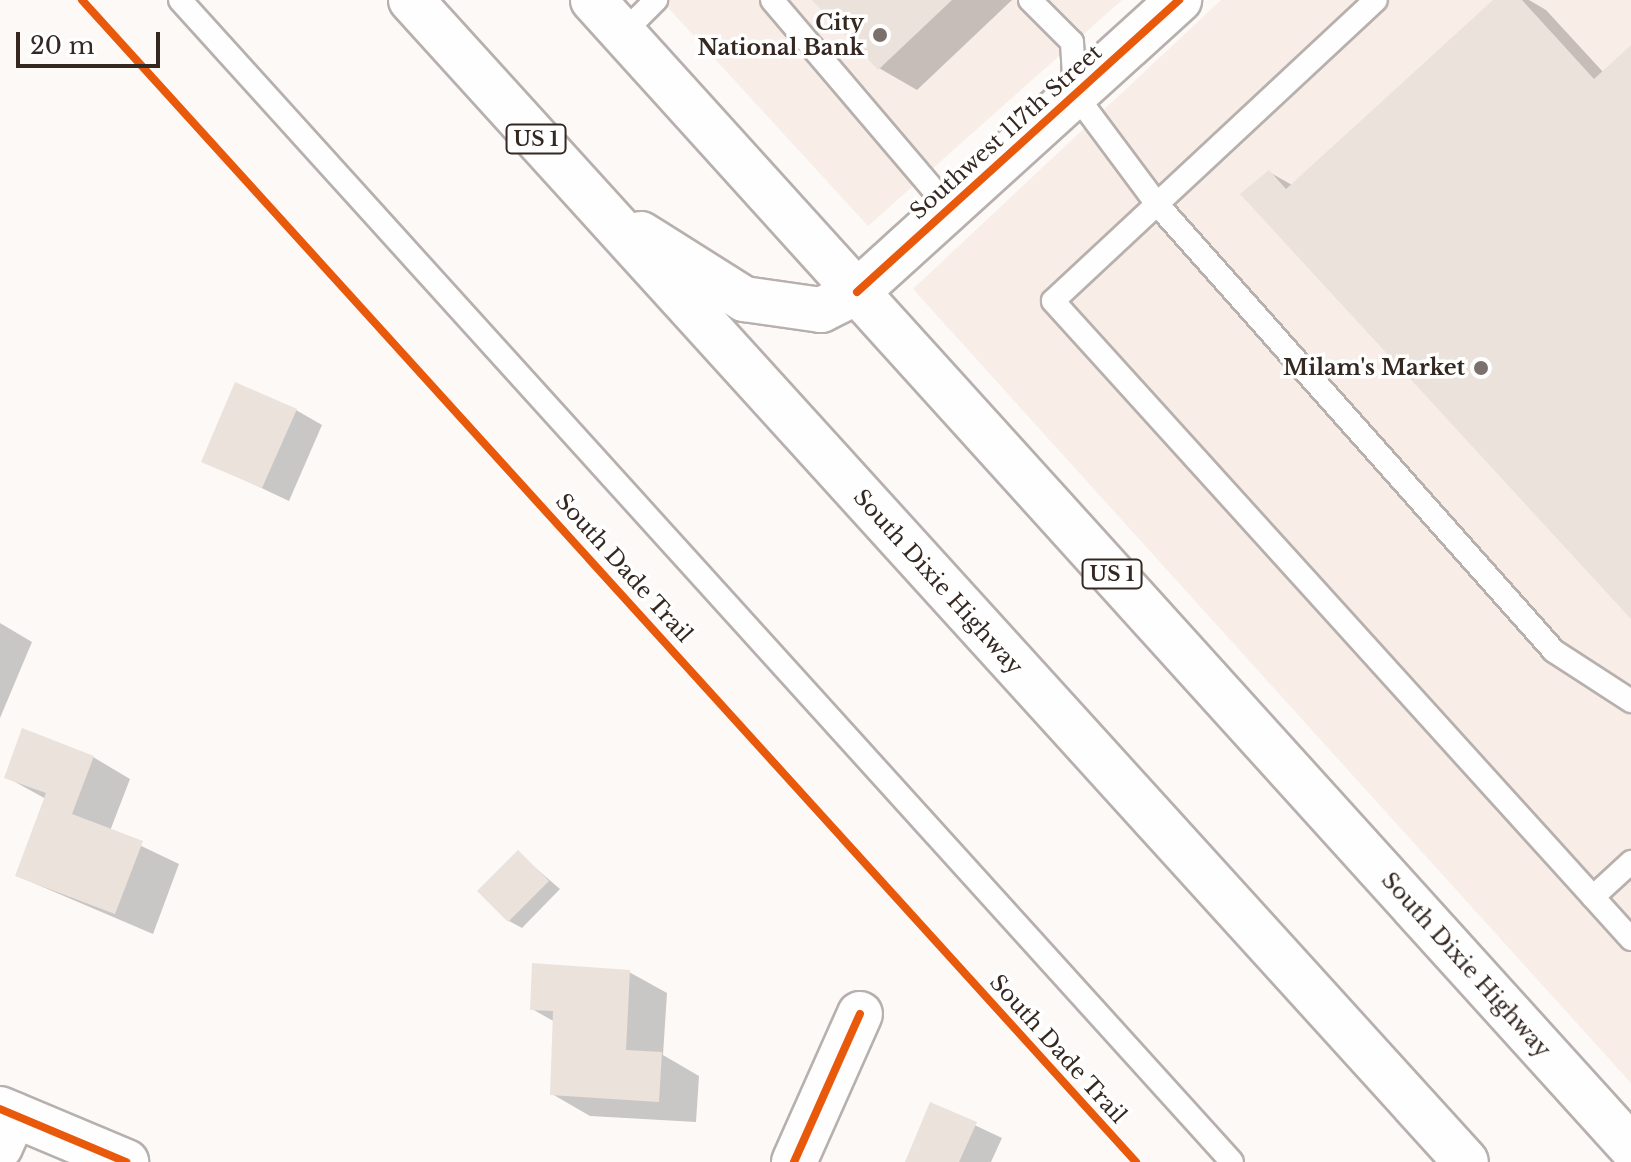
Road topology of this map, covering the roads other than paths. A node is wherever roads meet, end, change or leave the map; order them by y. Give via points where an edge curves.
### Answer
1 (180, 0) edge
2 (411, 0) edge
3 (593, 0) edge
4 (656, 0) edge
5 (772, 0) edge
6 (1030, 0) edge
7 (1179, 0) edge
8 (1376, 0) edge
9 (623, 33) junction
10 (1075, 94) junction
11 (1157, 204) junction
12 (595, 205) junction
13 (949, 208) junction
14 (857, 292) junction
15 (1631, 701) edge
16 (1631, 862) edge
17 (1593, 897) junction
18 (1631, 939) edge
19 (860, 1014) dead end
20 (5, 1124) edge
21 (1631, 1147) edge
22 (126, 1162) edge
23 (794, 1162) edge
24 (1232, 1162) edge
25 (1466, 1162) edge

1 - 24 lane
2 - 12 main road, South Dixie Highway / US 1
3 - 9 main road, South Dixie Highway / US 1
4 - 9 lane
5 - 13 lane
6 - 10 lane via 1072,42
7 - 10 main road, Southwest 117th Street
8 - 11 lane
9 - 14 main road, South Dixie Highway / US 1
10 - 11 lane
10 - 13 main road, Southwest 117th Street
11 - 15 lane via 1554,651
11 - 17 lane via 1053,301
12 - 14 main road, Southwest 117th Street via 744,299 821,310
12 - 25 main road, South Dixie Highway / US 1
13 - 14 main road, Southwest 117th Street
14 - 21 main road, South Dixie Highway / US 1
16 - 17 lane
17 - 18 lane
19 - 23 main road
20 - 22 main road

